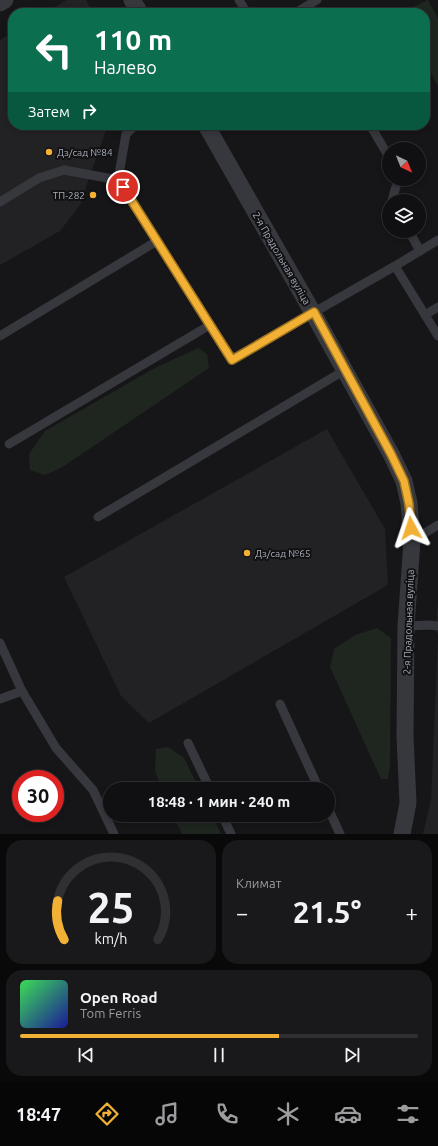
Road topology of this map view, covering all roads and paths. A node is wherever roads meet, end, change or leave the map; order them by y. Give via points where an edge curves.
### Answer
1 (5, 0) edge
2 (317, 0) edge
3 (0, 3) edge
4 (306, 8) edge
5 (130, 130) edge
6 (209, 130) edge
7 (373, 130) edge
8 (382, 145) edge
9 (118, 180) junction
10 (0, 202) edge
11 (413, 238) edge
12 (438, 240) edge
13 (157, 241) junction
14 (420, 251) junction
15 (395, 266) junction
16 (438, 308) edge
17 (314, 312) junction
18 (425, 315) junction
19 (210, 325) junction
20 (0, 336) edge
21 (438, 336) edge
22 (345, 370) junction
23 (9, 444) dead end
24 (98, 517) dead end
25 (438, 525) edge
26 (412, 541) junction
27 (406, 626) junction
28 (438, 626) edge
29 (0, 643) edge
30 (22, 691) junction
31 (0, 699) edge
32 (280, 704) dead end
33 (188, 742) dead end
34 (207, 782) edge
35 (316, 782) edge
36 (225, 822) edge
37 (334, 822) edge
38 (114, 834) edge
39 (231, 834) edge
40 (340, 834) edge
41 (402, 834) edge

1 - 3 street
2 - 4 lane
5 - 9 lane via 126,134
6 - 17 street, 2-я Прадольная вуліца
7 - 8 lane
9 - 10 lane via 64,170 39,178
9 - 13 lane
11 - 14 lane
12 - 14 lane
13 - 19 lane
13 - 20 lane
14 - 15 lane
15 - 17 lane
15 - 18 lane
16 - 18 lane
17 - 19 lane via 232,360
17 - 22 street, 2-я Прадольная вуліца
18 - 21 lane
19 - 23 lane
22 - 24 lane
22 - 26 street, 2-я Прадольная вуліца via 404,481
25 - 26 lane
26 - 27 street, 2-я Прадольная вуліца
27 - 28 lane
27 - 41 street, 2-я Прадольная вуліца via 405,736 408,804
29 - 30 lane
30 - 31 lane
30 - 38 lane via 56,748 93,790
32 - 35 lane
33 - 34 lane
36 - 39 lane
37 - 40 lane

